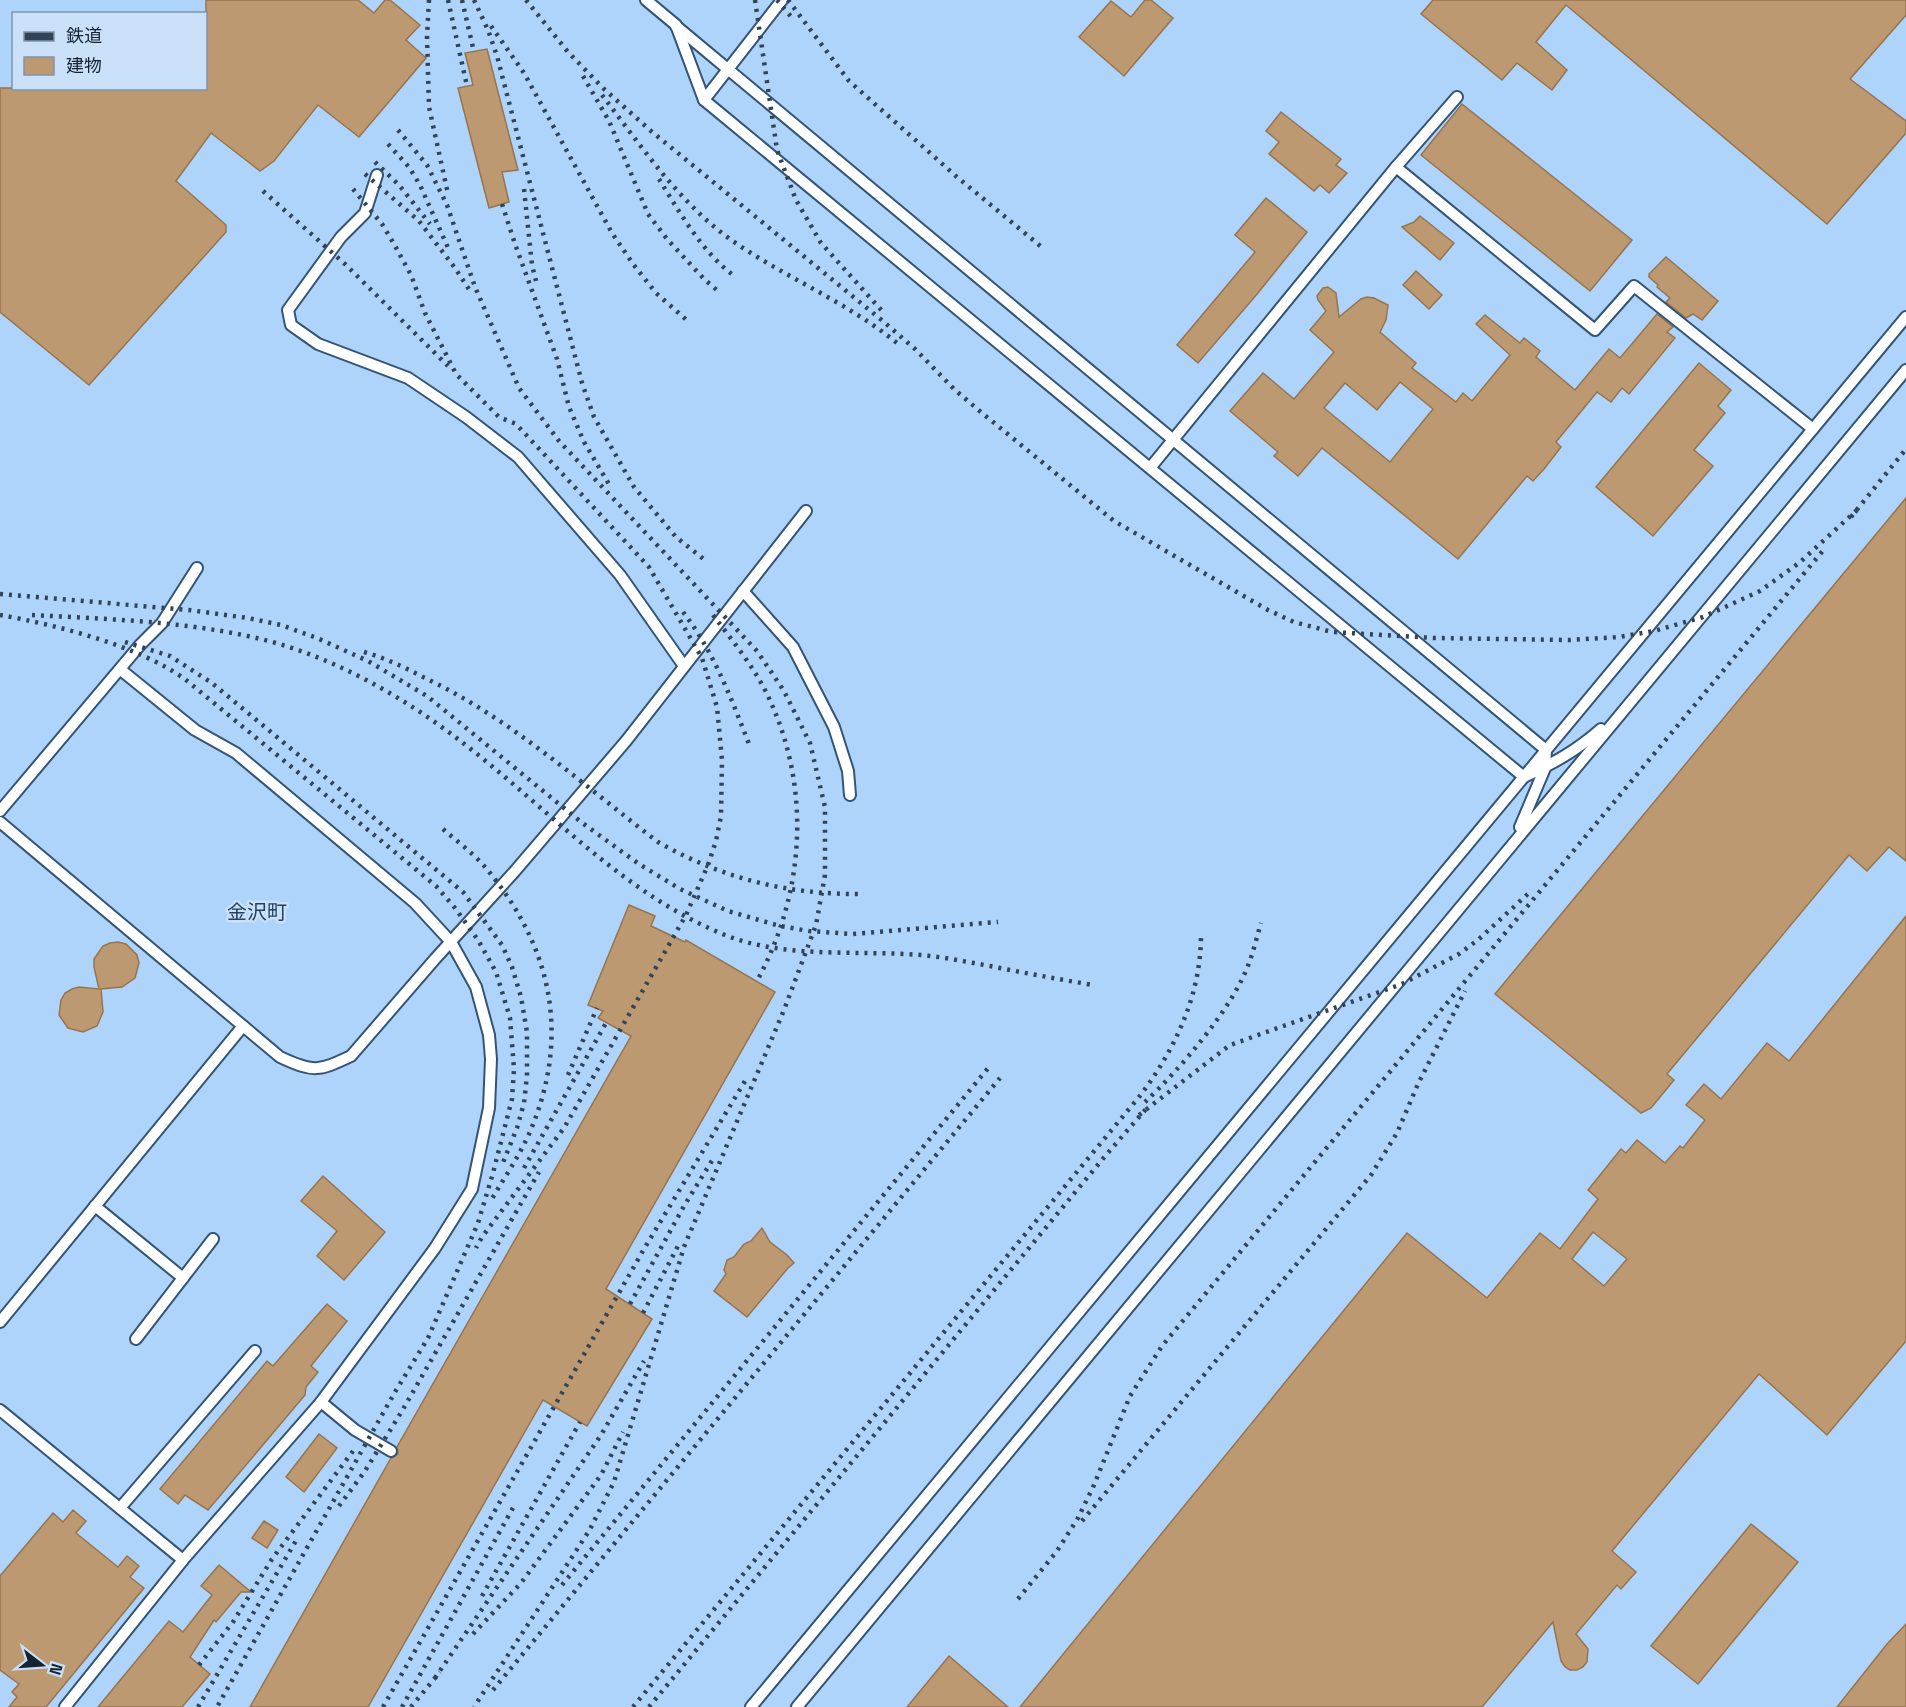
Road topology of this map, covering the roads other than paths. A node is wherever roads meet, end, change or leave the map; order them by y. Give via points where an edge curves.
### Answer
1 (646, 0) edge
2 (782, 0) edge
3 (676, 25) junction
4 (729, 69) junction
5 (1457, 98) dead end
6 (704, 99) junction
7 (1396, 167) junction
8 (377, 175) dead end
9 (1906, 317) edge
10 (1906, 370) edge
11 (1813, 429) junction
12 (1173, 439) junction
13 (1150, 468) junction
14 (806, 511) dead end
15 (196, 568) dead end
16 (743, 591) junction
17 (684, 666) junction
18 (121, 670) junction
19 (1628, 705) junction
20 (1546, 750) junction
21 (1545, 767) junction
22 (1524, 777) junction
23 (850, 795) dead end
24 (0, 811) edge
25 (0, 822) edge
26 (1506, 851) junction
27 (450, 942) junction
28 (243, 1026) junction
29 (95, 1206) junction
30 (213, 1239) dead end
31 (183, 1278) junction
32 (0, 1322) edge
33 (136, 1339) dead end
34 (255, 1351) dead end
35 (321, 1402) junction
36 (0, 1410) edge
37 (391, 1451) dead end
38 (120, 1508) junction
39 (183, 1560) junction
40 (65, 1707) edge
41 (751, 1707) edge
42 (797, 1707) edge

1 - 3 lane
2 - 4 lane
3 - 4 lane
3 - 6 lane
4 - 6 lane
4 - 12 lane
5 - 7 lane
6 - 13 lane
7 - 11 lane via 1595,330 1634,286
7 - 12 lane
8 - 17 lane via 365,213 342,237 288,310 291,325 318,344 408,378 518,457 620,574
9 - 11 lane
10 - 19 lane
11 - 20 lane
12 - 13 lane
12 - 20 lane
13 - 22 lane
14 - 16 lane
15 - 18 lane via 162,623
16 - 17 lane
16 - 23 lane via 794,647 834,727 848,771
17 - 27 lane via 626,741
18 - 24 lane
18 - 27 lane via 195,730 236,753 416,903
19 - 21 lane via 1580,747
19 - 26 lane
20 - 21 lane
20 - 22 lane
21 - 22 lane
21 - 26 lane via 1526,816
22 - 41 lane
25 - 28 lane
26 - 42 lane
27 - 28 lane via 351,1056 333,1065 318,1069 280,1058
27 - 35 lane via 476,987 489,1035 489,1108 472,1189 435,1248
28 - 29 lane
29 - 31 lane
29 - 32 lane
30 - 31 lane
31 - 33 lane
34 - 38 lane
35 - 37 lane via 355,1430
35 - 39 lane
36 - 38 lane
38 - 39 lane
39 - 40 lane

